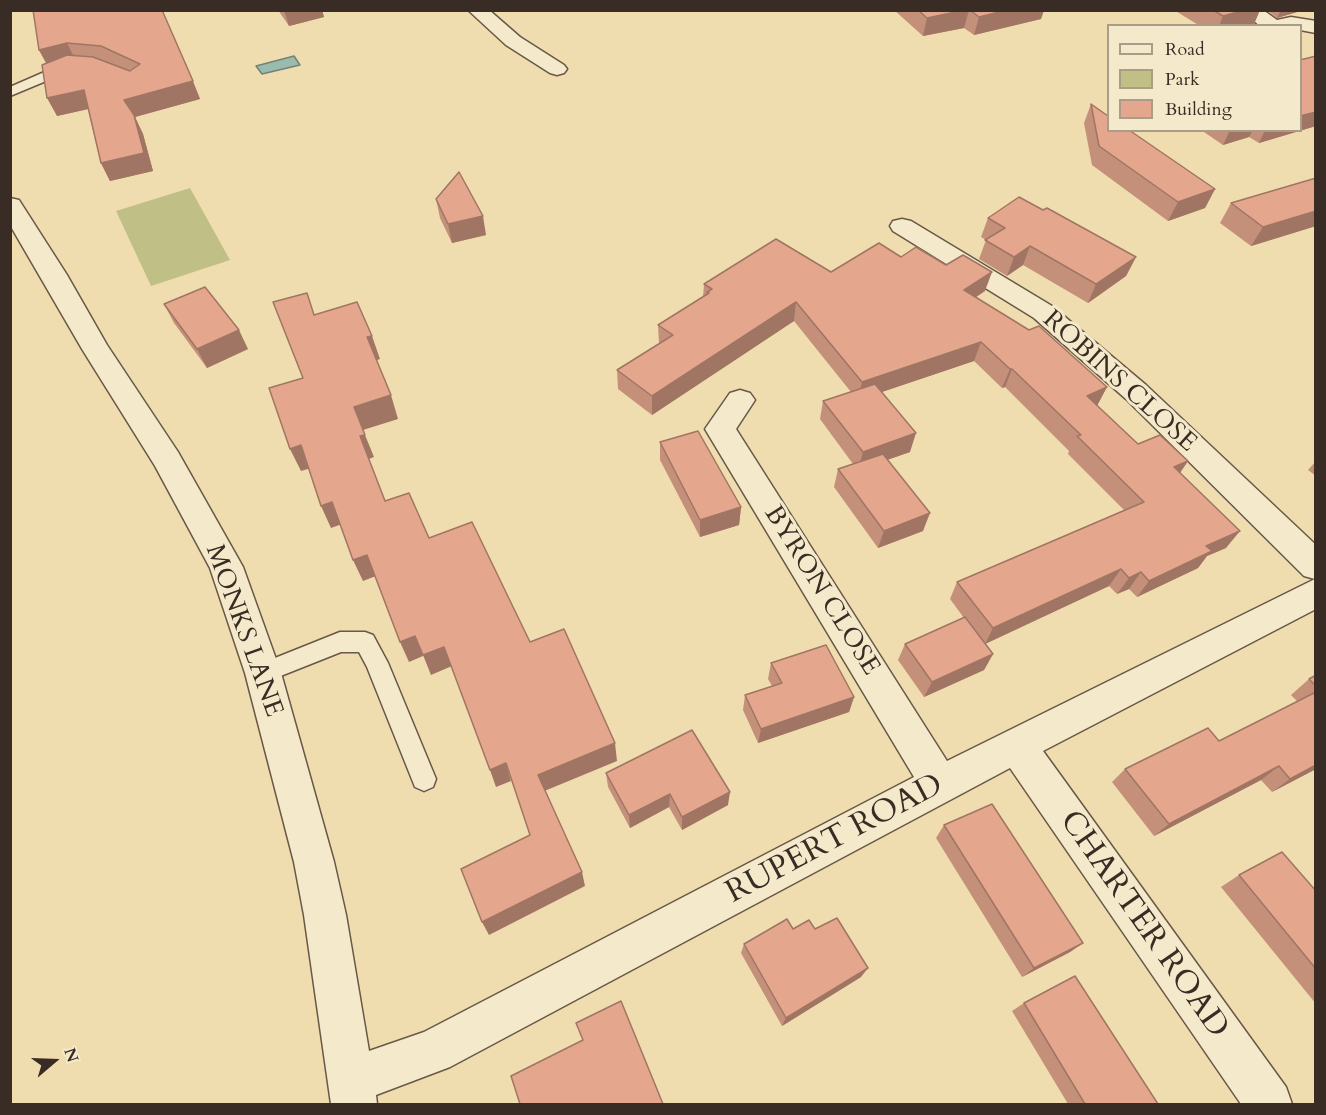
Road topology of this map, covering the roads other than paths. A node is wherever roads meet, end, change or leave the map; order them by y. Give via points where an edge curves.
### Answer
1 (477, 10) edge
2 (1250, 10) edge
3 (1270, 24) edge
4 (85, 68) edge
5 (557, 69) dead end
6 (10, 92) edge
7 (10, 205) edge
8 (902, 226) dead end
9 (740, 400) dead end
10 (1316, 566) edge
11 (1316, 593) edge
12 (262, 673) junction
13 (1017, 746) junction
14 (424, 778) dead end
15 (940, 784) junction
16 (353, 1092) edge
17 (1269, 1104) edge

1 - 5 street via 513,41
2 - 3 street
4 - 6 lane via 54,73
7 - 12 street, MONKS LANE via 167,460 220,557
8 - 10 street, ROBINS CLOSE via 1043,312 1136,392
9 - 15 street, BYRON CLOSE via 720,429
11 - 13 street, RUPERT ROAD
12 - 14 lane via 340,642 365,642
12 - 16 street, MONKS LANE via 316,871
13 - 15 street, RUPERT ROAD
13 - 17 street, CHARTER ROAD
15 - 16 street, RUPERT ROAD

